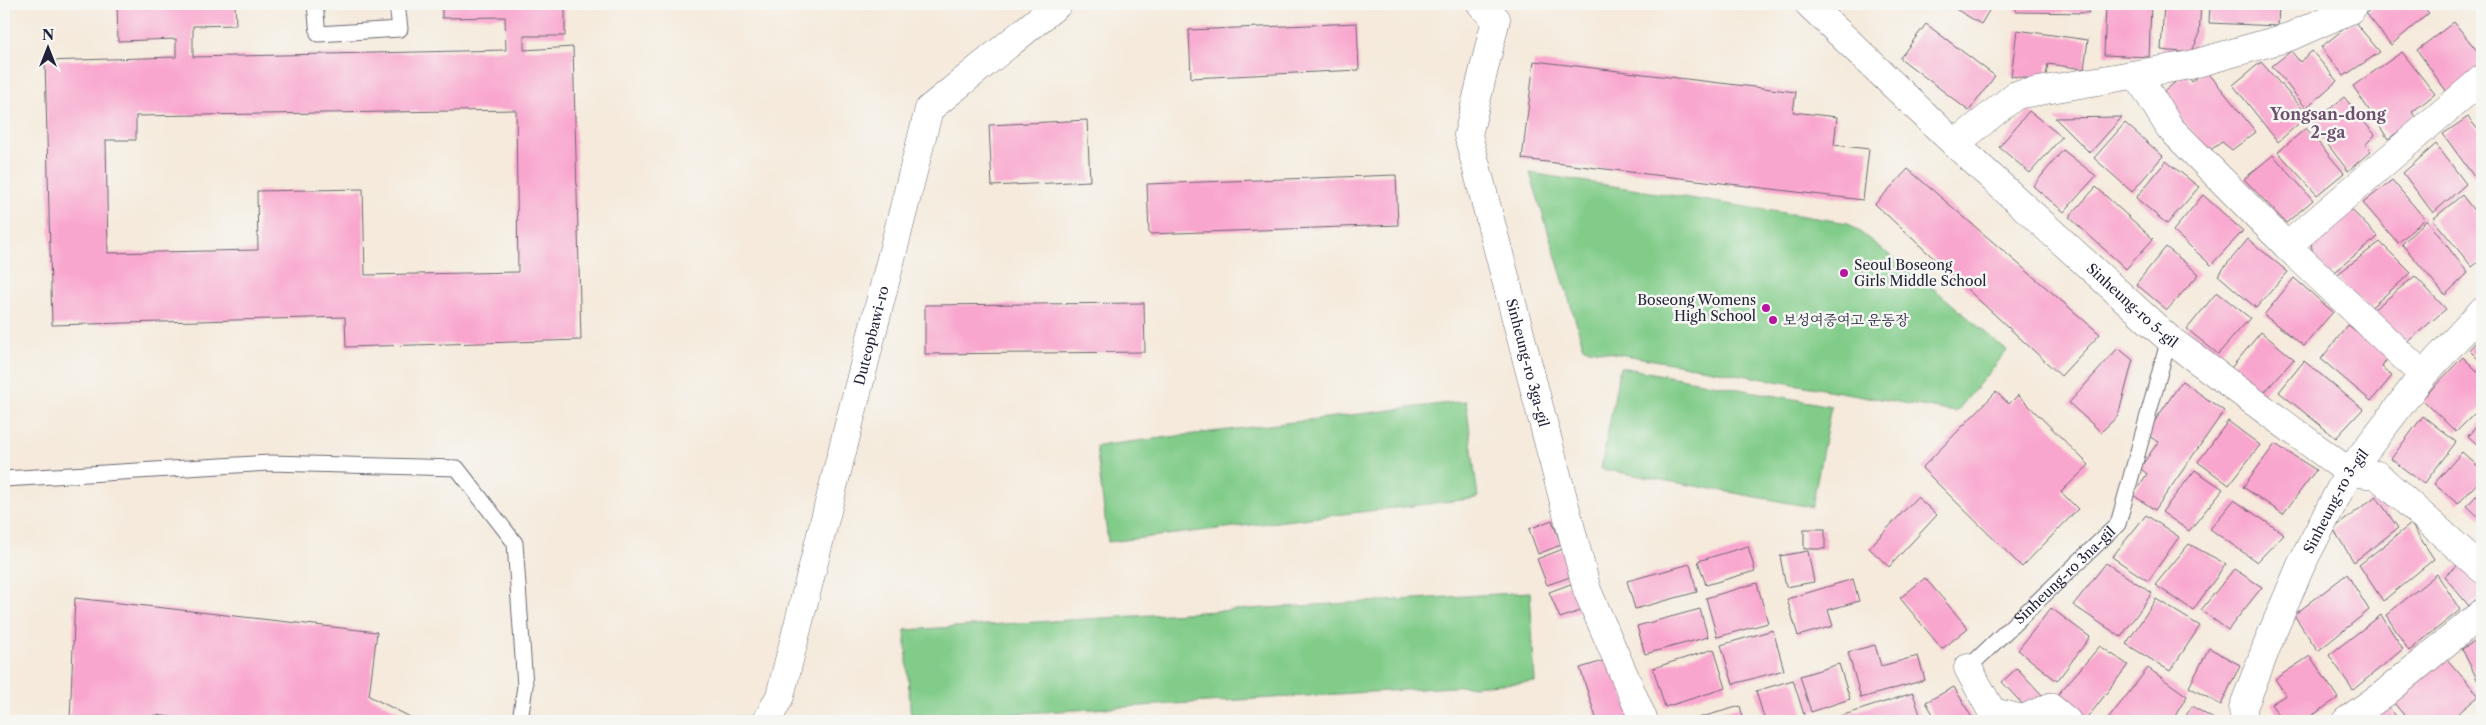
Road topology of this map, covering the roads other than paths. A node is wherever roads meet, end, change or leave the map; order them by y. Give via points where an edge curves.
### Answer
1 (315, 4) edge
2 (397, 4) edge
3 (1058, 4) edge
4 (1481, 4) edge
5 (1809, 4) edge
6 (2355, 4) edge
7 (2137, 75) junction
8 (2482, 78) edge
9 (1955, 144) junction
10 (2286, 246) junction
11 (2482, 311) edge
12 (2168, 344) junction
13 (2423, 374) junction
14 (2349, 472) junction
15 (4, 479) edge
16 (2482, 569) edge
17 (2482, 613) edge
18 (1968, 668) joint
19 (1995, 717) edge
20 (520, 721) edge
21 (767, 721) edge
22 (1644, 721) edge
23 (2067, 721) edge
24 (2244, 721) edge
25 (2346, 721) edge

1 - 2 lane via 318,34 400,29
3 - 21 street, Duteopbawi-ro via 929,109 780,696
4 - 22 street, Sinheung-ro 3ga-gil via 1496,19 1468,135 1587,590
5 - 9 street, Sinheung-ro 5-gil
6 - 7 street via 2350,10 2290,38 2190,65
7 - 9 street via 2016,95
7 - 10 street via 2170,128
8 - 10 street
9 - 12 street, Sinheung-ro 5-gil
10 - 13 street
11 - 13 street, Sinheung-ro 3-gil
12 - 14 street, Sinheung-ro 5-gil
12 - 18 lane, Sinheung-ro 3na-gil via 2144,421 2118,524
13 - 14 street, Sinheung-ro 3-gil
14 - 16 street via 2377,474
14 - 24 street, Sinheung-ro 3-gil via 2277,620 2243,708
15 - 20 lane via 270,463 457,468 515,543 525,686
17 - 25 street
18 - 19 street, Sinheung-ro 3na-gil
19 - 23 street via 2023,719 2050,707

